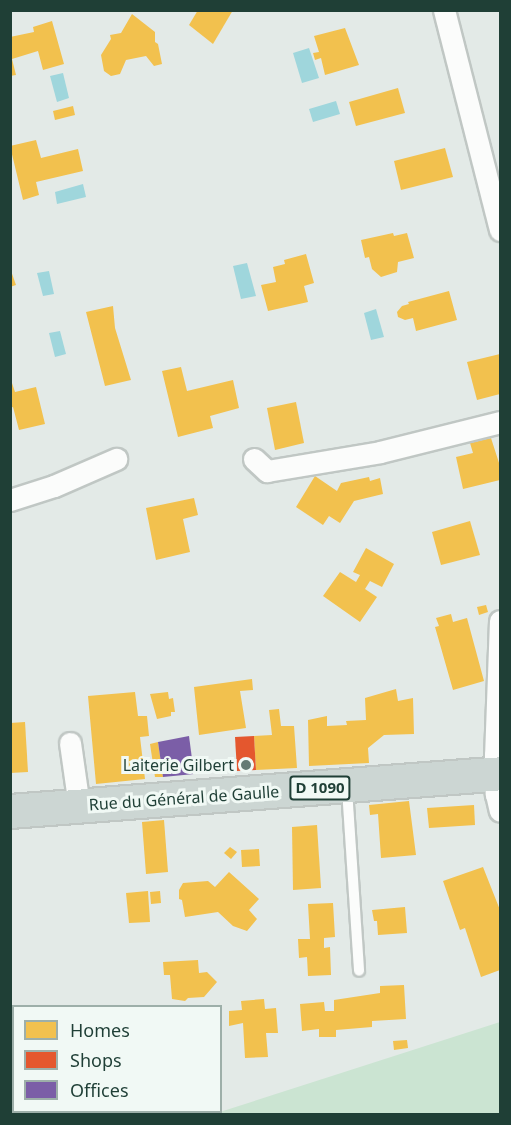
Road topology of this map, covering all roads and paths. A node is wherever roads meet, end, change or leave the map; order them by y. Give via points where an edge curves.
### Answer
1 (444, 10) edge
2 (501, 230) edge
3 (501, 422) edge
4 (116, 459) dead end
5 (254, 459) dead end
6 (10, 500) edge
7 (501, 621) edge
8 (500, 631) edge
9 (70, 743) dead end
10 (498, 773) edge
11 (347, 786) junction
12 (79, 806) junction
13 (10, 811) edge
14 (501, 811) edge
15 (359, 971) dead end

1 - 2 street
3 - 5 street via 380,452 267,471
4 - 6 street
7 - 8 street
8 - 10 street
9 - 12 street
10 - 11 main road, Rue du Général de Gaulle / D 1090
10 - 14 street
11 - 12 main road, Rue du Général de Gaulle / D 1090
11 - 15 lane
12 - 13 main road, Rue du Général de Gaulle / D 1090

